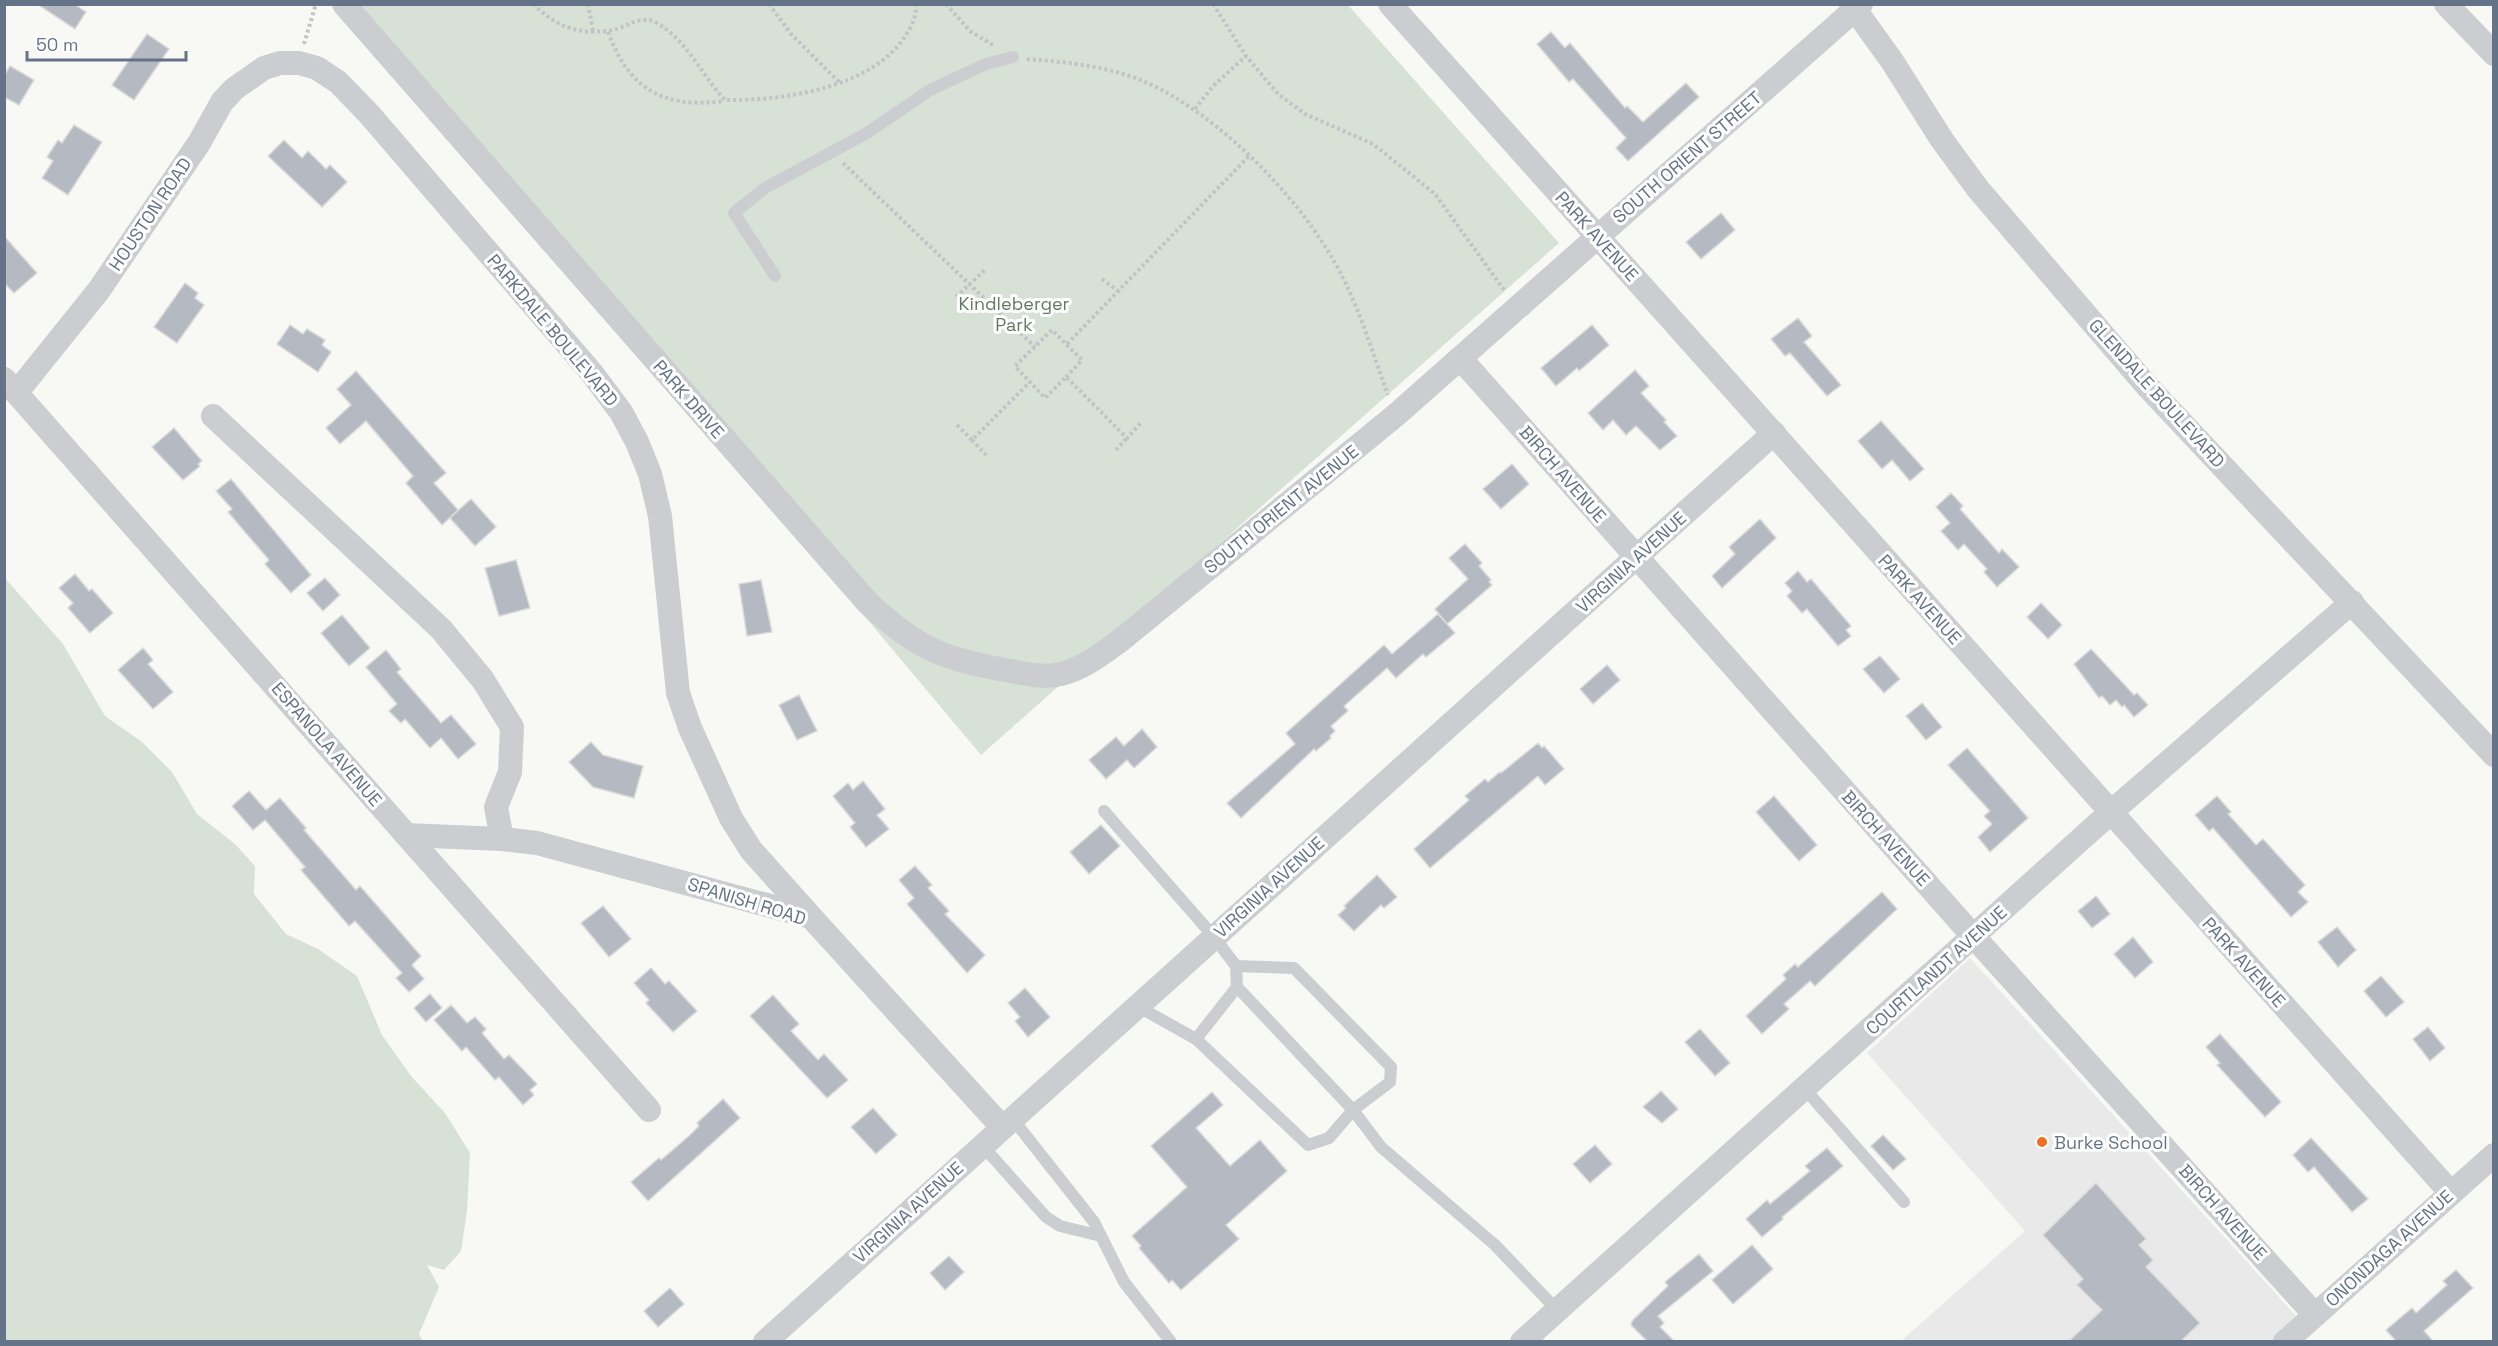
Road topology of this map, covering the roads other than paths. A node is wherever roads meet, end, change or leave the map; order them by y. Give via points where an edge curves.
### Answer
1 (344, 4) edge
2 (1390, 4) edge
3 (2446, 4) edge
4 (1856, 6) edge
5 (2493, 54) edge
6 (1013, 57) road end
7 (299, 63) joint
8 (1597, 236) junction
9 (775, 276) dead end
10 (1460, 358) junction
11 (11, 385) edge
12 (213, 416) dead end
13 (1774, 433) junction
14 (1636, 557) junction
15 (2352, 602) junction
16 (1098, 658) joint
17 (2493, 755) edge
18 (1104, 811) dead end
19 (2110, 813) junction
20 (406, 835) junction
21 (502, 839) junction
22 (811, 917) junction
23 (1214, 937) junction
24 (1974, 937) junction
25 (1236, 966) junction
26 (1237, 987) junction
27 (1137, 1006) junction
28 (1196, 1039) junction
29 (1804, 1088) junction
30 (649, 1110) dead end
31 (1353, 1110) junction
32 (1007, 1123) junction
33 (982, 1145) junction
34 (2493, 1155) edge
35 (2451, 1193) junction
36 (1904, 1202) dead end
37 (1101, 1236) junction
38 (1557, 1310) junction
39 (2314, 1315) junction
40 (765, 1341) edge
41 (1171, 1341) edge
42 (1522, 1341) edge
43 (2285, 1341) edge

1 - 16 street, PARK DRIVE via 868,603 895,628 948,657 1033,675 1061,674
2 - 8 street, PARK AVENUE
3 - 5 street
4 - 8 street, SOUTH ORIENT STREET
4 - 15 street, GLENDALE BOULEVARD via 1917,104 1978,189 2147,386
6 - 9 lane via 986,64 930,90 867,133 765,188 734,213
7 - 11 street, HOUSTON ROAD via 264,68 222,102 199,143 99,290
7 - 22 street, PARKDALE BOULEVARD via 317,68 338,82 369,114 621,412 646,463 660,516 678,693 690,728 731,818 751,850
8 - 10 street, SOUTH ORIENT STREET
8 - 13 street, PARK AVENUE
10 - 14 street, BIRCH AVENUE
10 - 16 street, SOUTH ORIENT AVENUE via 1396,415
11 - 20 street, ESPANOLA AVENUE
12 - 21 street via 441,629 483,680 512,727 510,772 496,807
13 - 14 street, VIRGINIA AVENUE
13 - 19 street, PARK AVENUE
14 - 23 street, VIRGINIA AVENUE
14 - 24 street, BIRCH AVENUE
15 - 17 street, GLENDALE BOULEVARD
15 - 19 street, COURTLANDT AVENUE
18 - 23 lane
19 - 24 street, COURTLANDT AVENUE
19 - 35 street, PARK AVENUE
20 - 21 street, SPANISH ROAD
20 - 30 street, ESPANOLA AVENUE
21 - 22 street, SPANISH ROAD via 548,846
22 - 32 street, SPANISH ROAD
23 - 25 lane
23 - 27 street, VIRGINIA AVENUE
24 - 29 street, COURTLANDT AVENUE
24 - 39 street, BIRCH AVENUE
25 - 26 lane
25 - 31 lane via 1294,968 1391,1067 1390,1082
26 - 28 lane
26 - 31 lane
27 - 28 lane
27 - 32 street, VIRGINIA AVENUE
28 - 31 lane via 1308,1145 1329,1138
29 - 36 lane
29 - 38 street, COURTLANDT AVENUE
31 - 38 lane via 1381,1147 1495,1245
32 - 33 street, VIRGINIA AVENUE
32 - 37 lane via 1094,1222
33 - 37 lane via 1046,1217 1060,1226
33 - 40 street, VIRGINIA AVENUE
34 - 35 street, ONONDAGA AVENUE
35 - 39 street, ONONDAGA AVENUE
37 - 41 lane via 1124,1282
38 - 42 street, COURTLANDT AVENUE
39 - 43 street, ONONDAGA AVENUE

